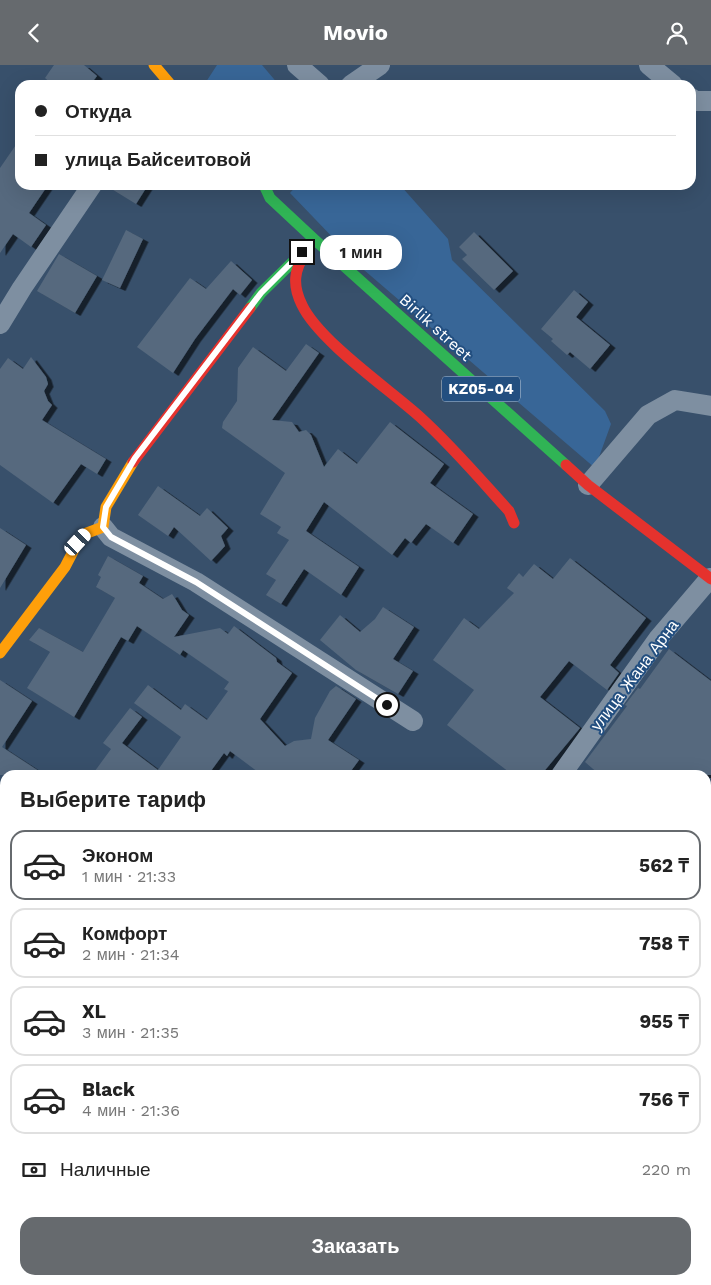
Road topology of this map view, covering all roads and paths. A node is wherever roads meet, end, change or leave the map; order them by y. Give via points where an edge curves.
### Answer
1 (297, 65) edge
2 (380, 65) edge
3 (649, 65) edge
4 (314, 80) edge
5 (358, 80) edge
6 (667, 80) edge
7 (696, 101) edge
8 (711, 101) edge
9 (89, 190) edge
10 (266, 190) edge
11 (315, 240) junction
12 (0, 325) edge
13 (711, 406) edge
14 (588, 485) junction
15 (514, 523) dead end
16 (103, 527) junction
17 (711, 579) edge
18 (0, 653) edge
19 (413, 721) dead end
20 (565, 770) edge

1 - 4 street
2 - 5 street
3 - 6 street
7 - 8 street
9 - 12 street
10 - 11 street, Birlik street / KZ05-04 via 270,198
11 - 14 street, Birlik street / KZ05-04
11 - 15 street via 294,269 302,305 317,326 344,352 454,450 509,511
11 - 16 street via 261,293 135,458 106,507
13 - 14 street via 675,400 648,415
14 - 17 street, Birlik street / KZ05-04
16 - 18 street via 86,533 78,542 65,567
16 - 19 street via 111,537 196,582
17 - 20 street, улица Жана Арна via 658,639

